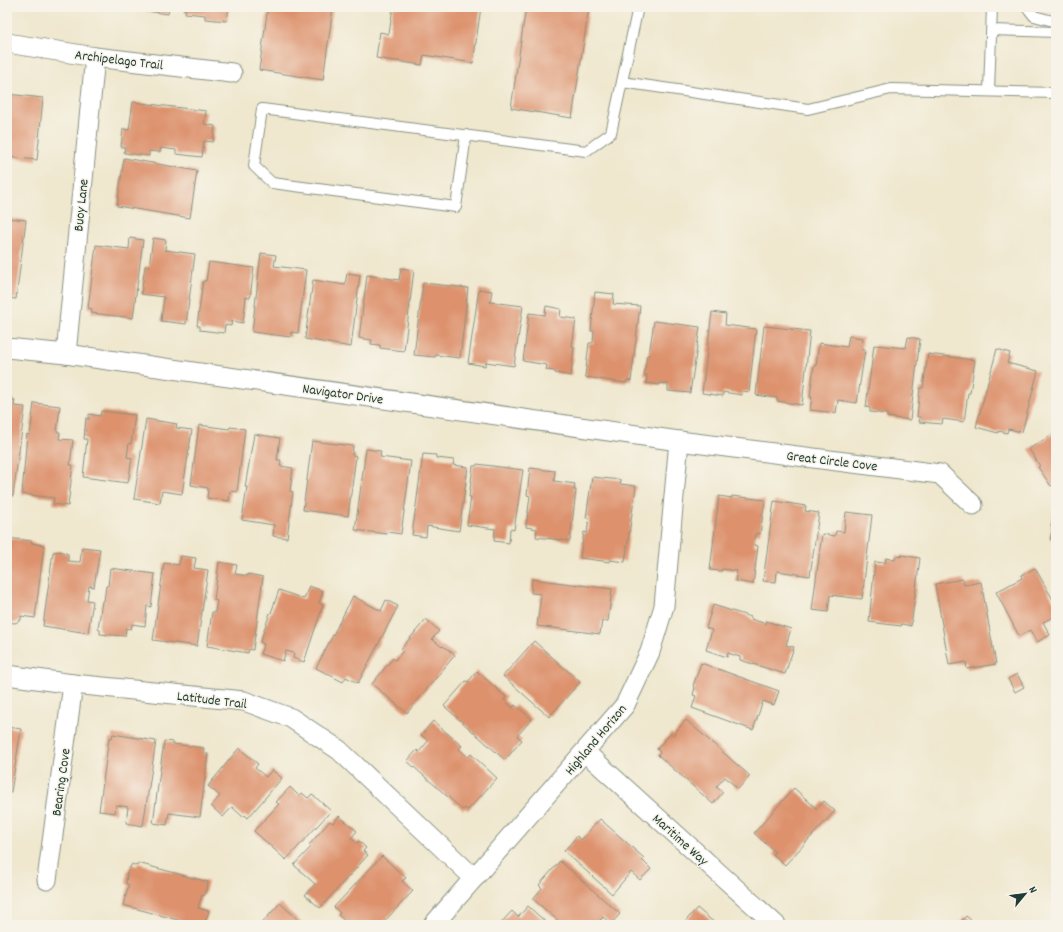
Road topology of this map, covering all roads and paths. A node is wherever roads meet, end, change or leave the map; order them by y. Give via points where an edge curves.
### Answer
1 (638, 7) edge
2 (992, 7) edge
3 (1027, 7) edge
4 (1056, 20) edge
5 (992, 30) junction
6 (1056, 32) edge
7 (7, 43) edge
8 (95, 57) junction
9 (232, 73) dead end
10 (622, 82) junction
11 (989, 91) junction
12 (1056, 93) edge
13 (466, 135) junction
14 (7, 348) edge
15 (66, 354) junction
16 (679, 441) junction
17 (973, 505) dead end
18 (7, 675) edge
19 (73, 684) junction
20 (585, 752) junction
21 (474, 878) junction
22 (46, 880) dead end
23 (433, 925) edge
24 (776, 925) edge

1 - 10 lane
2 - 5 lane
3 - 4 lane via 1034,16
5 - 6 lane
5 - 11 lane
7 - 8 street, Archipelago Trail
8 - 9 street, Archipelago Trail
8 - 15 street, Buoy Lane
10 - 11 lane via 808,109 891,89
10 - 13 lane via 611,133 586,151
11 - 12 lane
13 - 13 lane via 262,109 254,166 272,183 456,207
14 - 15 street, Navigator Drive
15 - 16 street, Navigator Drive
16 - 17 street, Great Circle Cove via 940,474
16 - 20 street, Highland Horizon via 664,606 650,652 625,706
18 - 19 street, Latitude Trail
19 - 21 street, Latitude Trail via 244,701 291,718 339,750
19 - 22 street, Bearing Cove
20 - 21 street, Highland Horizon
20 - 24 street, Maritime Way
21 - 23 street, Highland Horizon

